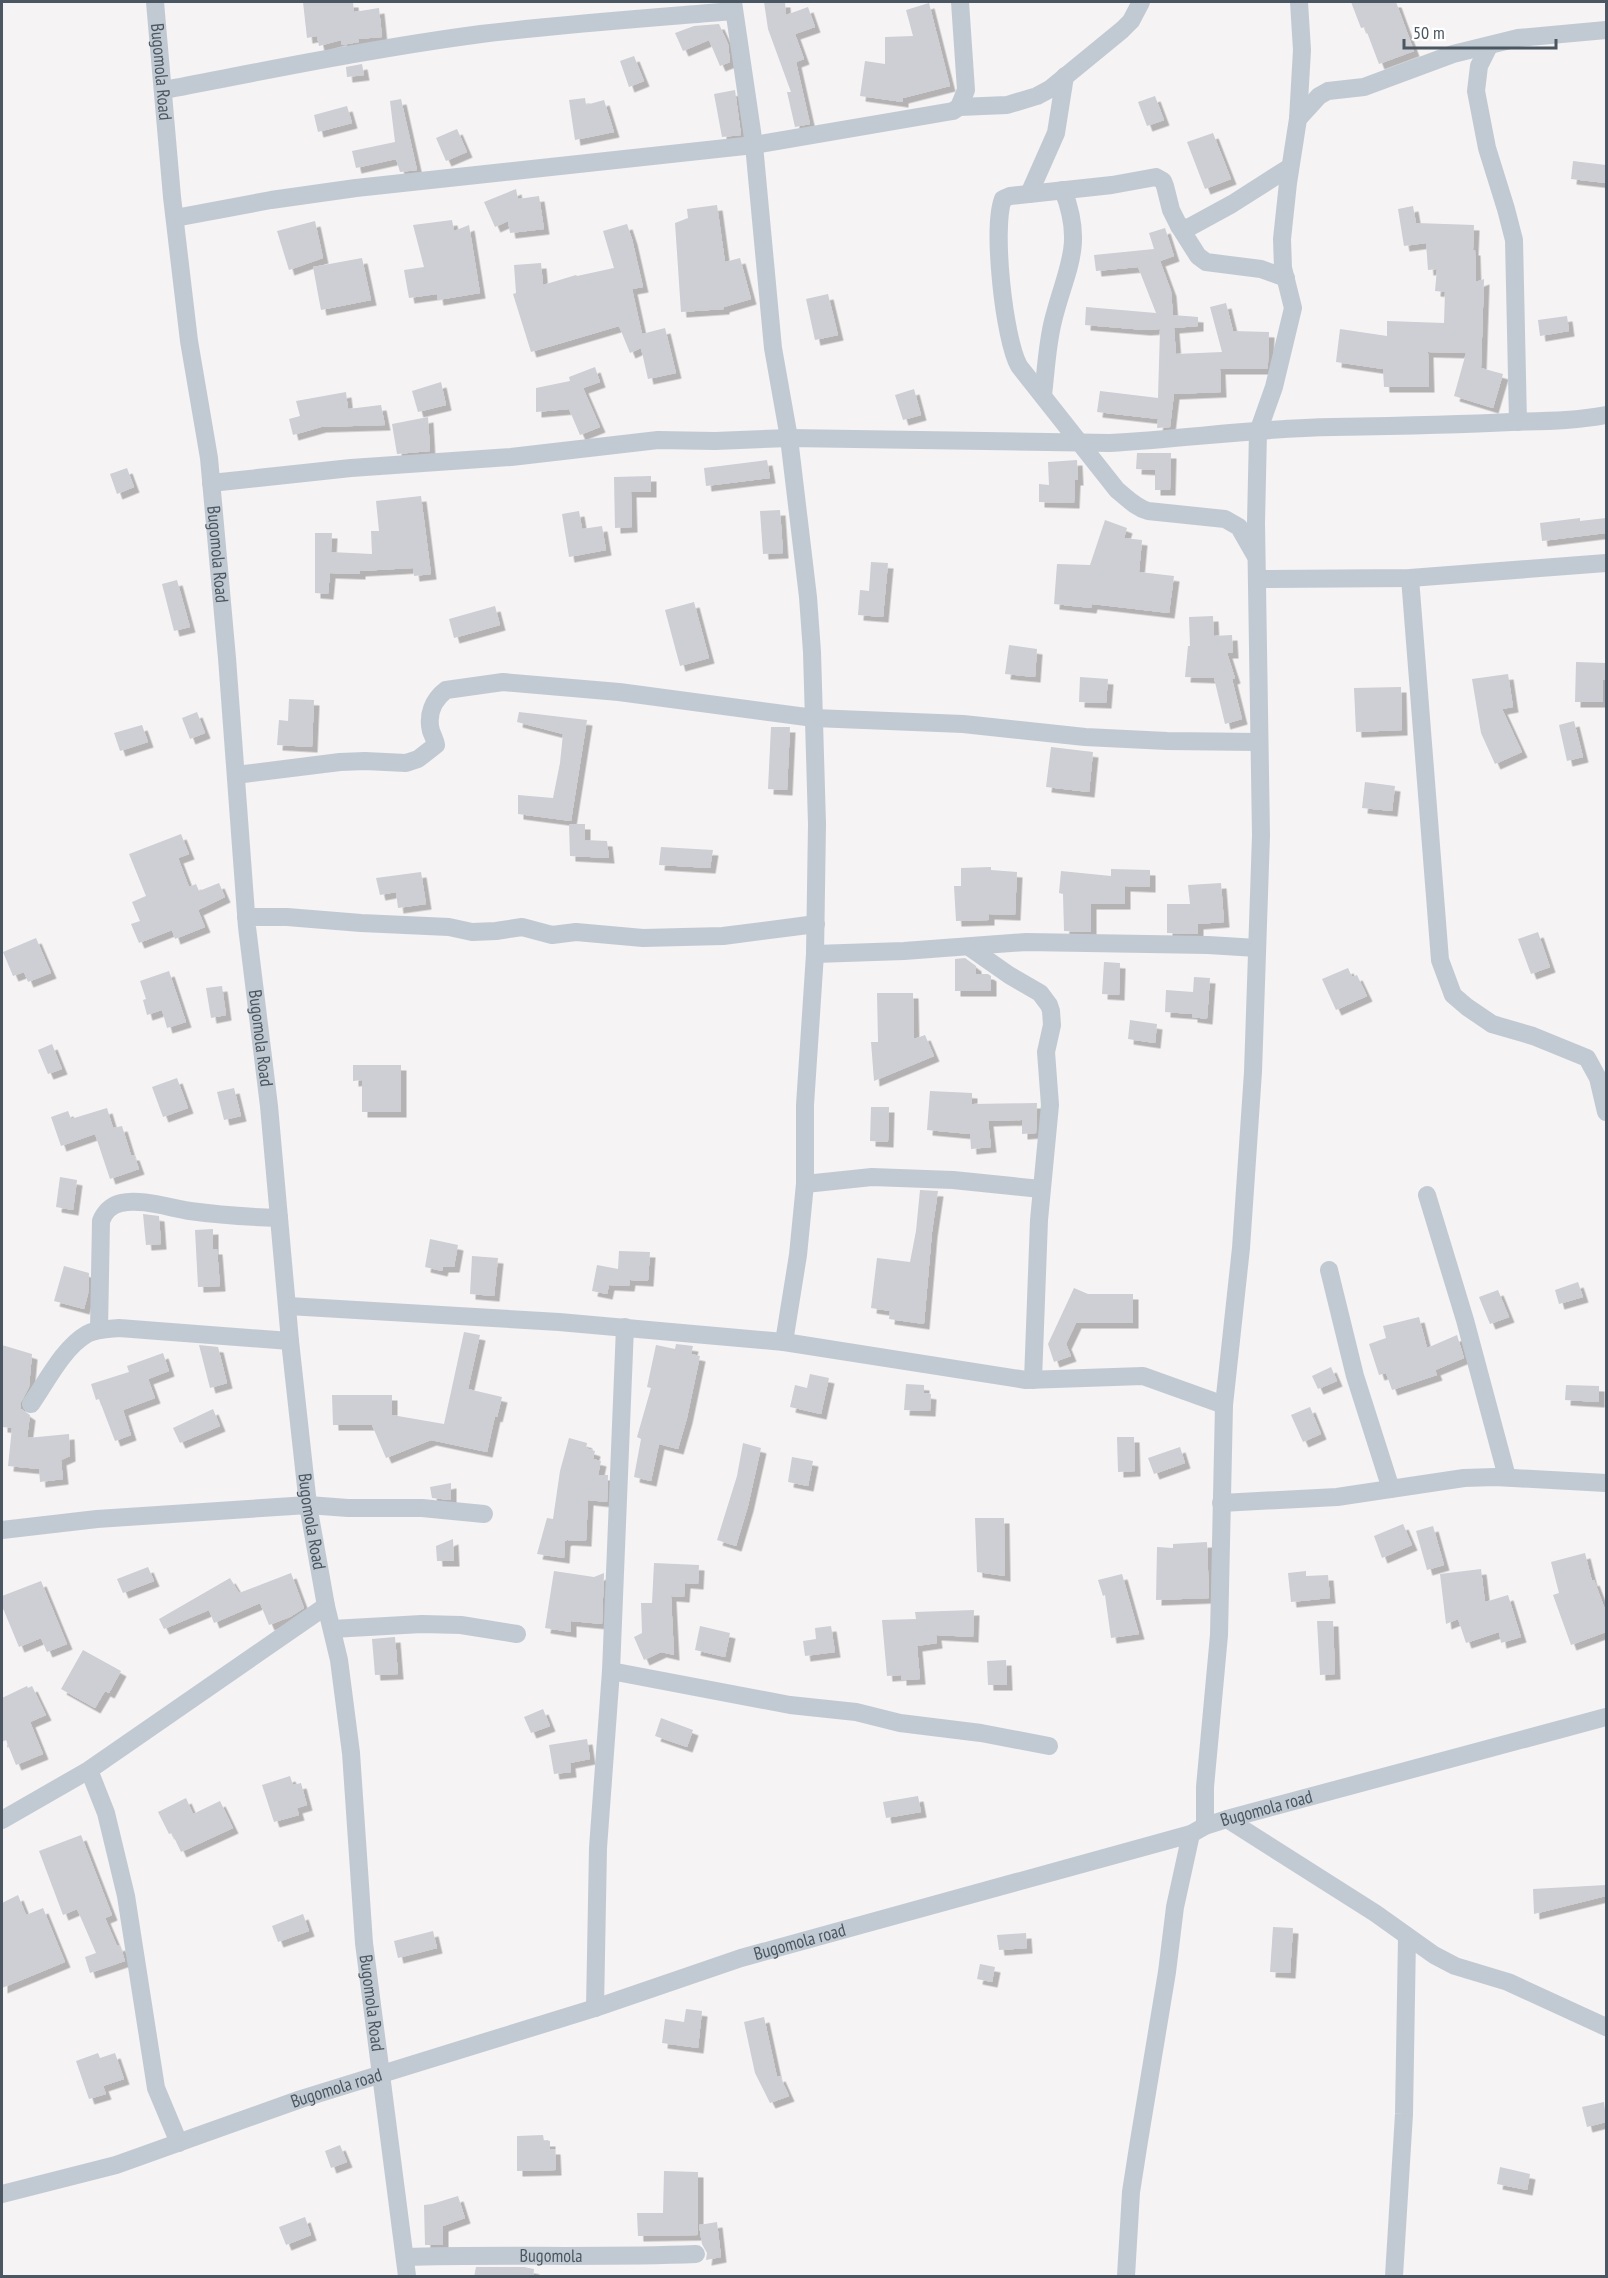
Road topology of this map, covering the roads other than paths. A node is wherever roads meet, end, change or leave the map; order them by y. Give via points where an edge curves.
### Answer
1 (155, 2) edge
2 (960, 2) edge
3 (1141, 2) edge
4 (1299, 2) edge
5 (734, 6) edge
6 (1606, 30) edge
7 (1489, 46) junction
8 (1065, 76) junction
9 (164, 90) junction
10 (959, 107) junction
11 (1298, 119) junction
12 (754, 145) junction
13 (1290, 167) junction
14 (1064, 190) junction
15 (1029, 194) junction
16 (175, 218) junction
17 (1179, 226) junction
18 (1286, 278) junction
19 (1043, 395) junction
20 (1606, 415) edge
21 (1518, 422) junction
22 (1258, 432) junction
23 (789, 438) junction
24 (1079, 442) junction
25 (211, 483) junction
26 (1258, 559) junction
27 (1606, 563) edge
28 (1410, 578) junction
29 (1258, 579) junction
30 (814, 718) junction
31 (1259, 742) junction
32 (236, 775) junction
33 (246, 917) junction
34 (816, 924) junction
35 (969, 946) junction
36 (1257, 948) junction
37 (815, 954) junction
38 (1606, 1112) edge
39 (805, 1184) junction
40 (1041, 1190) junction
41 (1426, 1195) dead end
42 (279, 1218) junction
43 (1329, 1270) dead end
44 (288, 1306) junction
45 (625, 1327) junction
46 (99, 1330) junction
47 (290, 1341) junction
48 (784, 1342) junction
49 (1033, 1380) junction
50 (31, 1404) dead end
51 (1224, 1405) junction
52 (1507, 1477) junction
53 (1606, 1483) edge
54 (1391, 1489) junction
55 (1221, 1503) junction
56 (308, 1505) junction
57 (484, 1514) dead end
58 (2, 1530) edge
59 (326, 1606) junction
60 (332, 1629) junction
61 (517, 1634) dead end
62 (611, 1671) junction
63 (1606, 1718) edge
64 (1049, 1746) dead end
65 (90, 1770) junction
66 (1227, 1819) junction
67 (2, 1820) edge
68 (1198, 1830) junction
69 (1407, 1937) junction
70 (595, 2008) junction
71 (1606, 2027) edge
72 (379, 2075) junction
73 (179, 2143) junction
74 (2, 2194) edge
75 (696, 2254) dead end
76 (405, 2257) junction
77 (406, 2277) edge
78 (1126, 2277) edge
79 (1394, 2277) edge

1 - 9 street, Bugomola Road
2 - 10 street via 966,90
3 - 8 street via 1122,30
4 - 11 street via 1302,50
5 - 9 street via 480,34
5 - 12 street
6 - 7 street via 1533,36
7 - 11 street via 1435,60 1359,89 1328,91
7 - 21 street via 1479,66 1476,91 1487,148 1514,240
8 - 10 street via 1050,89 1014,104
8 - 15 street via 1056,133
9 - 16 street, Bugomola Road
10 - 12 street
11 - 13 street
12 - 16 street via 356,188
12 - 23 street via 773,348
13 - 17 street via 1188,228
13 - 18 street via 1282,239
14 - 15 street
14 - 17 street via 1156,177 1165,186
14 - 19 street via 1074,241 1053,321
15 - 19 street via 1008,196 1000,206 1000,279 1016,360
16 - 25 street, Bugomola Road
17 - 18 street via 1206,262 1262,269
18 - 22 street via 1292,312 1274,387
19 - 24 street
20 - 21 street
21 - 22 street
22 - 24 street via 1110,444
22 - 26 street
23 - 24 street
23 - 25 street via 658,440
23 - 30 street via 808,597
24 - 26 street via 1117,490 1140,509 1235,523
25 - 32 street, Bugomola Road
26 - 29 street
27 - 28 street
28 - 29 street
28 - 38 street via 1444,975 1457,999 1492,1024 1587,1058 1598,1078
29 - 31 street
30 - 31 street via 963,724 1155,741
30 - 32 street via 619,692 494,683 441,694 431,707 430,727 436,745 411,762 340,762
30 - 34 street
31 - 36 street
32 - 33 street, Bugomola Road
33 - 34 street via 449,927 472,932 522,927 552,935 576,932 643,938 723,936
33 - 42 street, Bugomola Road
34 - 37 street
35 - 36 street via 1026,942
35 - 37 street
35 - 40 street via 1040,993 1049,1005 1052,1025 1046,1052 1050,1105
36 - 51 street via 1241,1248
37 - 39 street via 805,1105
39 - 40 street via 872,1177 953,1180
39 - 48 street
40 - 49 street
41 - 52 street
42 - 44 street, Bugomola Road
42 - 46 street via 192,1212 142,1203 120,1203 113,1207 101,1221
43 - 54 street via 1355,1376
44 - 45 street
44 - 47 street, Bugomola Road
45 - 48 street
45 - 62 street
46 - 47 street via 119,1328
46 - 50 street via 89,1333 70,1350
47 - 56 street, Bugomola Road
48 - 49 street
49 - 51 street via 1143,1376
51 - 55 street
52 - 53 street
52 - 54 street via 1464,1478
54 - 55 street via 1337,1497
55 - 68 street via 1219,1635
56 - 57 street
56 - 58 street via 108,1518
56 - 59 street, Bugomola Road
59 - 60 street, Bugomola Road
59 - 65 street
60 - 61 street via 461,1625
60 - 72 street, Bugomola Road via 351,1753 364,1943
62 - 64 street via 790,1705 856,1712
62 - 70 street via 598,1848
63 - 66 street, Bugomola road
65 - 67 street
65 - 73 street via 106,1813 126,1896 156,2088
66 - 68 street, Bugomola road
66 - 69 street
68 - 70 street, Bugomola road via 741,1958
68 - 78 street via 1175,1907 1131,2192
69 - 71 street via 1455,1966 1508,1982
69 - 79 street via 1404,2114
70 - 72 street, Bugomola road
72 - 73 street, Bugomola road
72 - 76 street, Bugomola Road
73 - 74 street, Bugomola road via 116,2165
75 - 76 street, Bugomola
76 - 77 street, Bugomola Road

